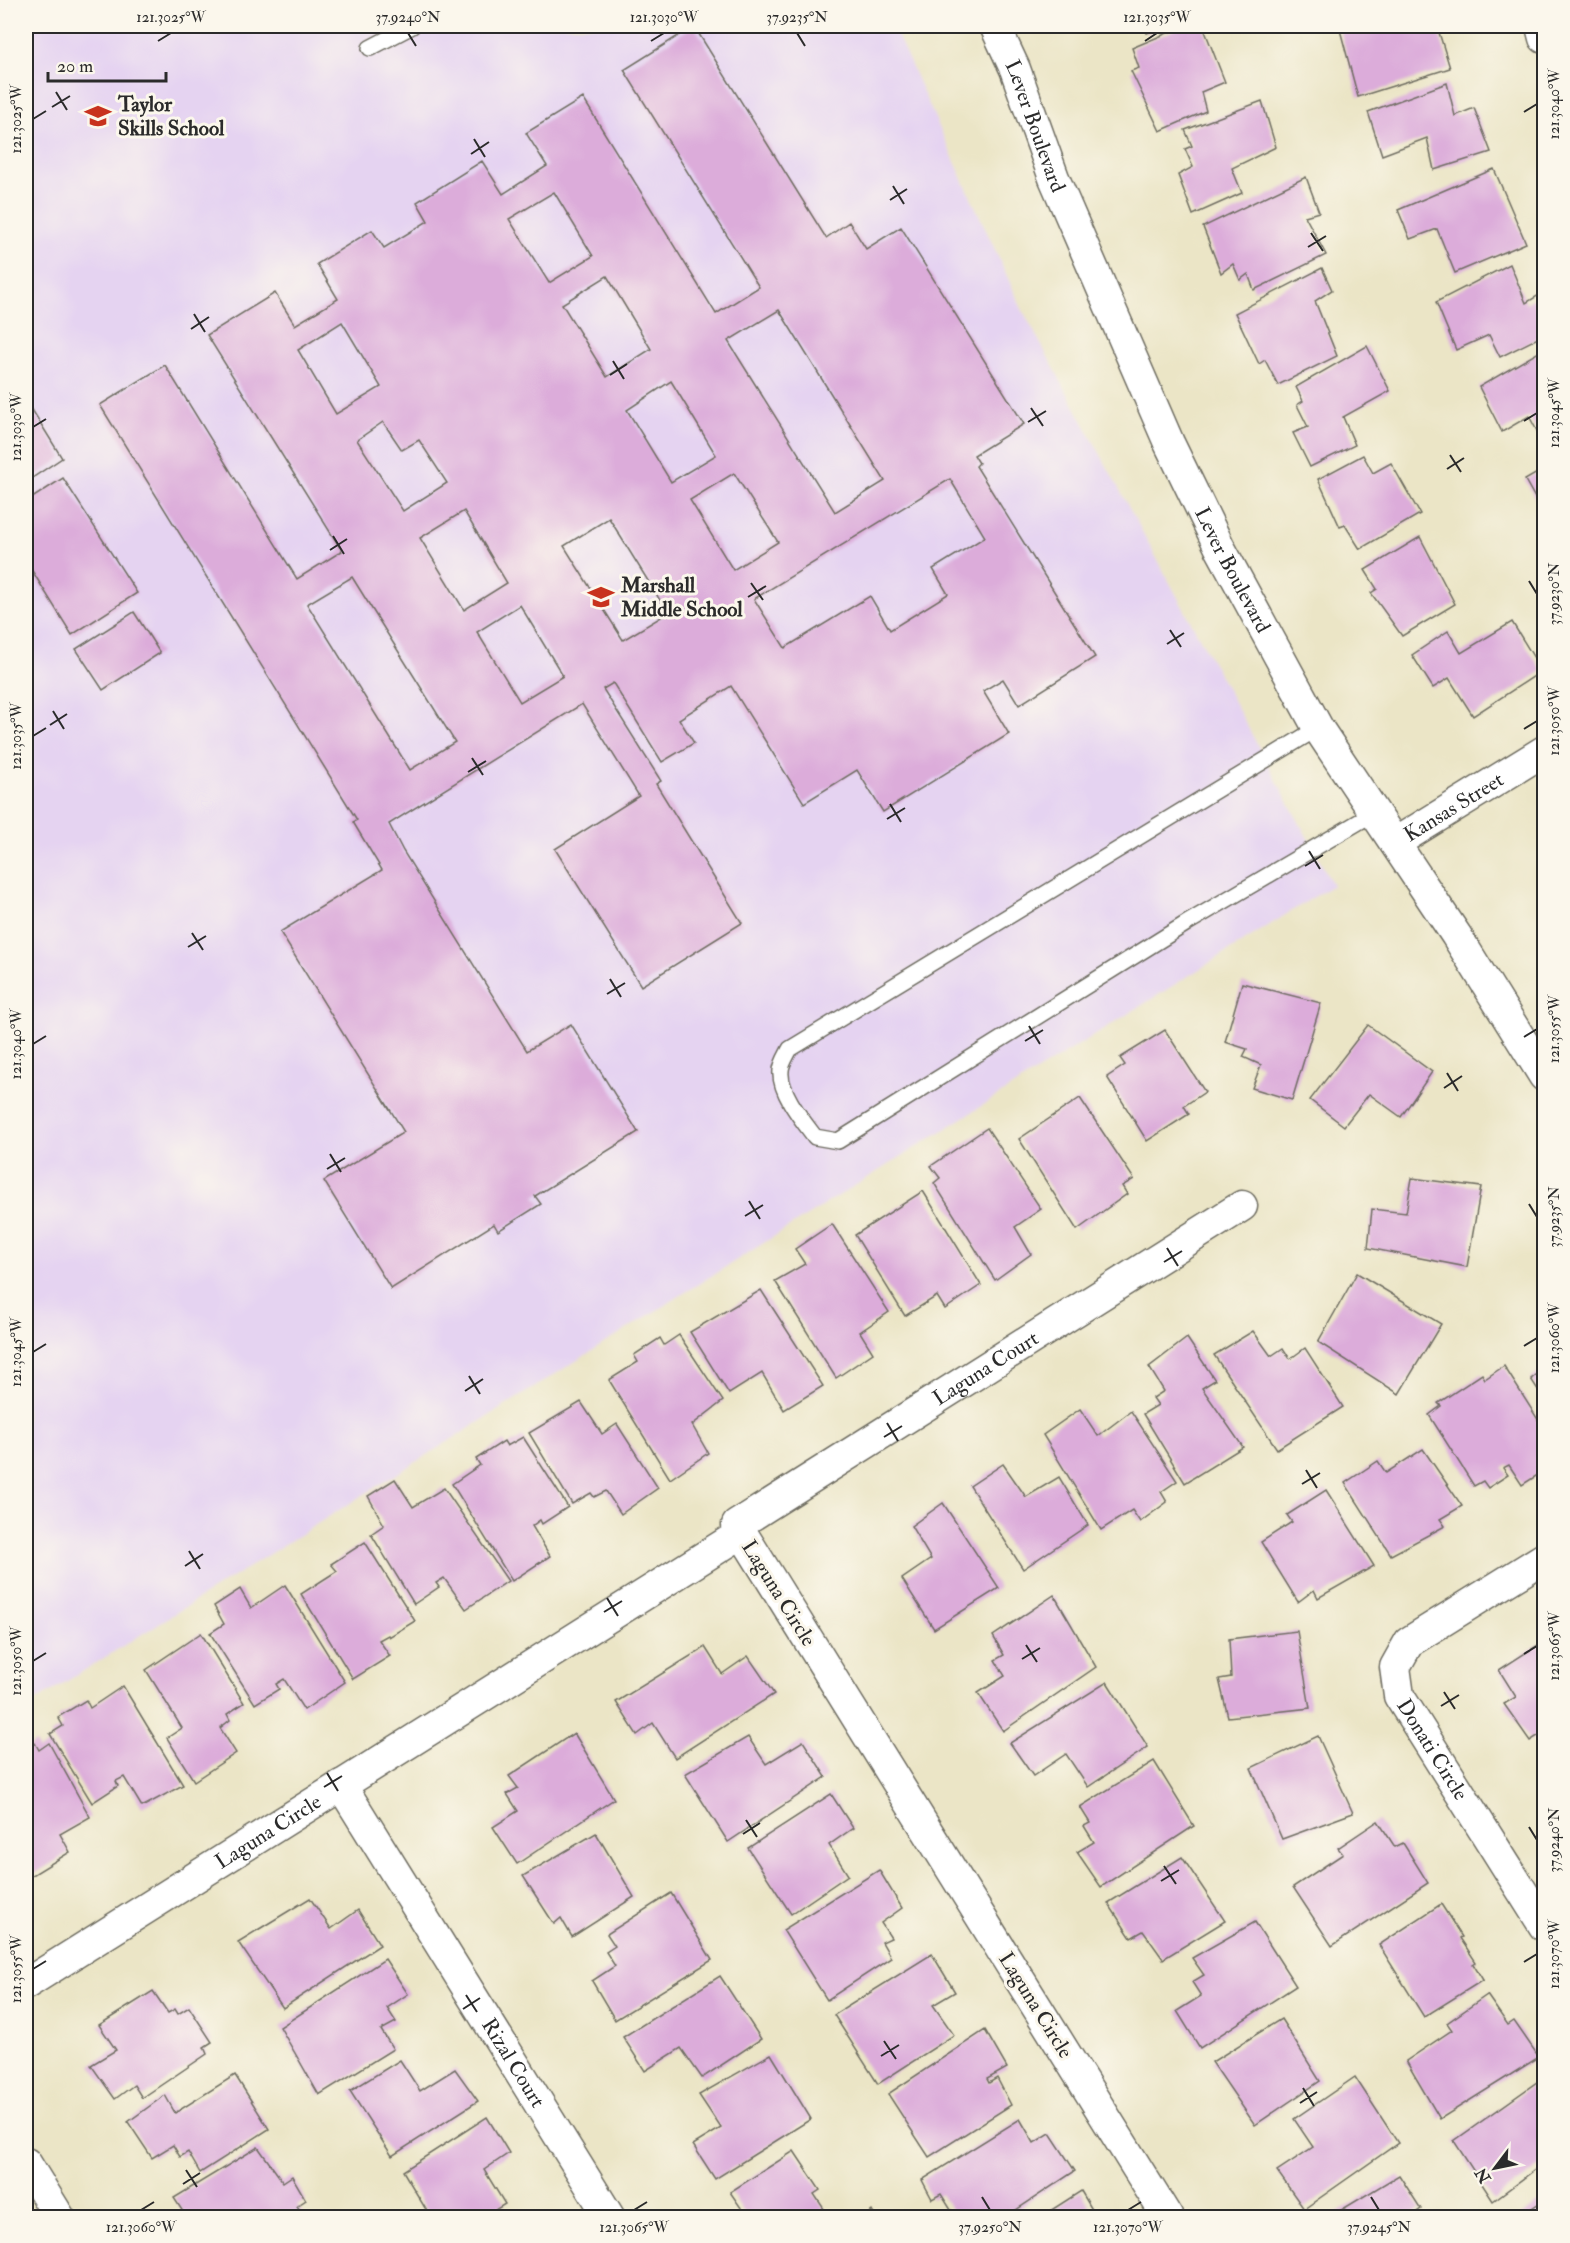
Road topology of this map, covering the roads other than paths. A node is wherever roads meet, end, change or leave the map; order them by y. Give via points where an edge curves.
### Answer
1 (412, 26) edge
2 (995, 26) edge
3 (1541, 26) edge
4 (1545, 38) edge
5 (370, 48) dead end
6 (1318, 728) junction
7 (1545, 751) edge
8 (1374, 813) junction
9 (1395, 843) junction
10 (1545, 1076) edge
11 (1242, 1206) dead end
12 (742, 1533) junction
13 (1545, 1558) edge
14 (341, 1785) junction
15 (1545, 1926) edge
16 (26, 1984) edge
17 (26, 2163) edge
18 (60, 2217) edge
19 (610, 2217) edge
20 (1168, 2217) edge

1 - 5 lane
2 - 6 street, Lever Boulevard via 1015,69 1054,178 1169,443 1220,548
3 - 4 street
6 - 8 street, Lever Boulevard
6 - 8 lane via 790,1049 781,1071 785,1092 804,1122 815,1137 838,1141 1187,923
7 - 9 street, Kansas Street
8 - 9 street, Lever Boulevard
9 - 10 street, Lever Boulevard
11 - 12 street, Laguna Court via 737,1524
12 - 14 street, Laguna Circle
12 - 20 street, Laguna Circle
13 - 15 street, Donati Circle via 1409,1642 1395,1668 1399,1696
14 - 16 street, Laguna Circle
14 - 19 street, Rizal Court
17 - 18 street

